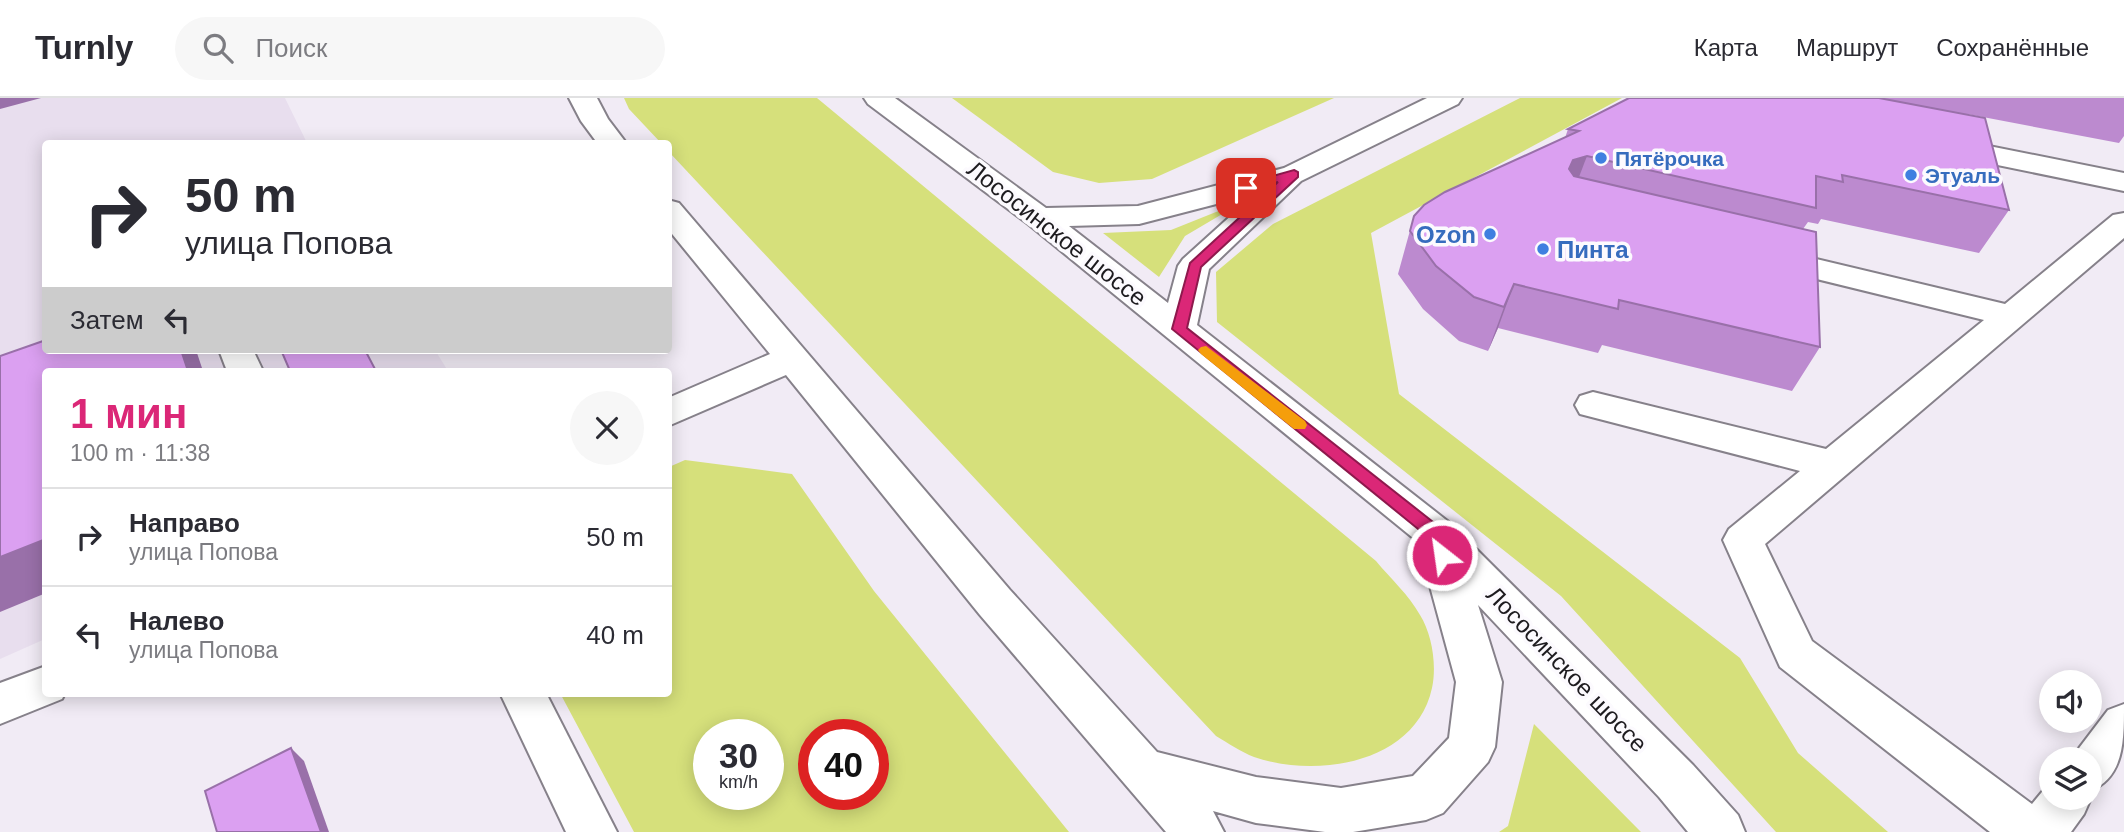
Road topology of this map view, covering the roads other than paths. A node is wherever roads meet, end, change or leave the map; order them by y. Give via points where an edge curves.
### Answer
1 (878, 98) edge
2 (1448, 98) edge
3 (592, 106) edge
4 (611, 140) edge
5 (1923, 142) edge
6 (1294, 174) junction
7 (2124, 182) edge
8 (672, 214) edge
9 (1039, 217) junction
10 (2124, 222) edge
11 (1731, 248) edge
12 (2011, 316) junction
13 (1179, 329) junction
14 (793, 358) junction
15 (1593, 405) dead end
16 (672, 411) edge
17 (1833, 465) junction
18 (1436, 534) junction
19 (42, 687) edge
20 (525, 697) edge
21 (0, 704) edge
22 (2124, 725) edge
23 (2102, 753) edge
24 (1141, 770) junction
25 (2057, 810) edge
26 (592, 832) edge
27 (1199, 832) edge
28 (1720, 832) edge
29 (2029, 832) edge
30 (2040, 832) edge

1 - 9 street, Лососинское шоссе
2 - 6 street
3 - 4 street
5 - 7 street
6 - 9 street via 1139,215
6 - 13 street via 1194,266
8 - 14 street
9 - 13 street, Лососинское шоссе
10 - 12 street
11 - 12 street
12 - 17 street
13 - 18 street, Лососинское шоссе
14 - 16 street
14 - 24 street
15 - 17 street
17 - 29 street via 1743,540 1796,653
18 - 24 street via 1479,682 1471,747 1426,797 1342,811 1256,800
18 - 28 street, Лососинское шоссе
19 - 21 street
20 - 26 street
22 - 23 street
24 - 27 street
25 - 30 street

